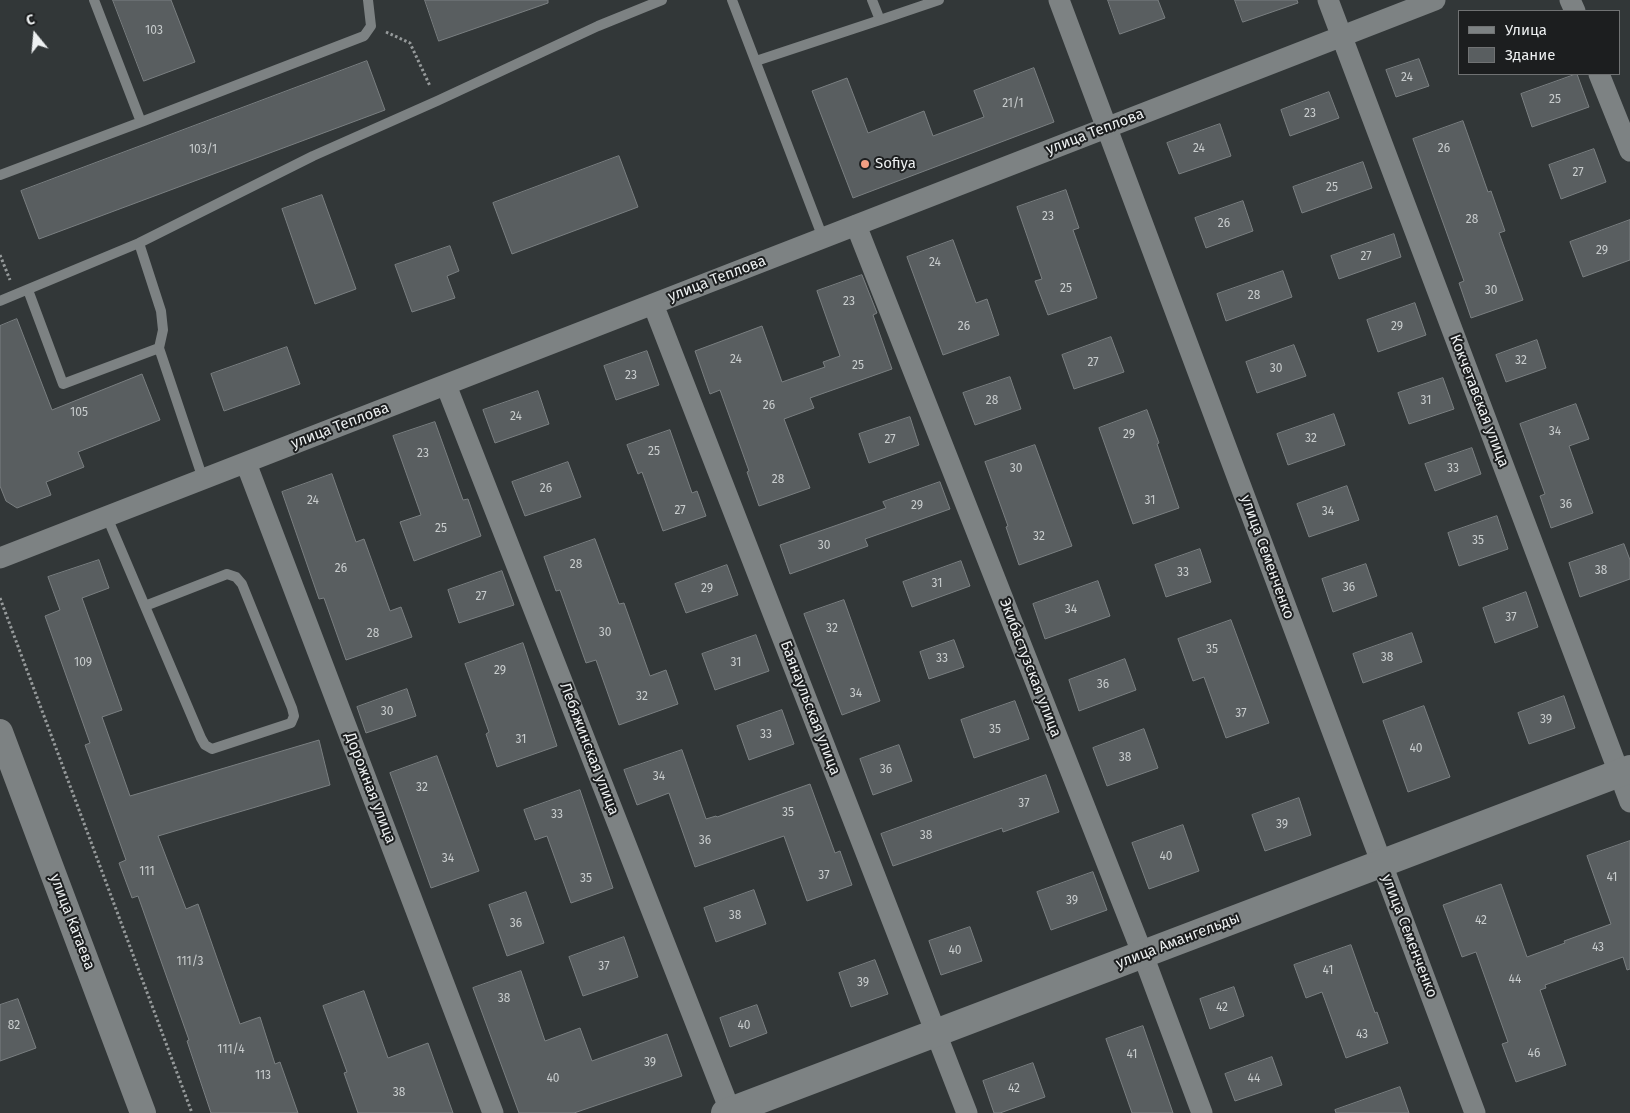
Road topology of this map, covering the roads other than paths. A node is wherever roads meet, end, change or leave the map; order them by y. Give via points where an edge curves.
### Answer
1 (94, 0) edge
2 (368, 0) edge
3 (662, 0) edge
4 (732, 0) edge
5 (872, 0) edge
6 (939, 0) edge
7 (1059, 0) edge
8 (1328, 0) edge
9 (1434, 0) edge
10 (880, 20) junction
11 (1342, 36) junction
12 (756, 61) junction
13 (1600, 75) edge
14 (141, 122) junction
15 (1107, 128) junction
16 (1630, 151) edge
17 (0, 175) edge
18 (856, 225) junction
19 (823, 238) junction
20 (139, 243) junction
21 (28, 290) junction
22 (0, 301) edge
23 (653, 304) junction
24 (158, 348) junction
25 (446, 384) junction
26 (246, 463) junction
27 (203, 479) junction
28 (107, 517) junction
29 (0, 558) edge
30 (145, 606) junction
31 (0, 732) edge
32 (1624, 771) edge
33 (1630, 802) edge
34 (1382, 864) junction
35 (1143, 955) junction
36 (937, 1033) junction
37 (729, 1112) edge
38 (143, 1113) edge
39 (494, 1113) edge
40 (967, 1113) edge
41 (1202, 1113) edge
42 (1475, 1113) edge

1 - 14 lane
2 - 14 lane via 371,26 364,36
3 - 20 lane via 313,156
4 - 12 lane
5 - 10 lane
6 - 10 lane
7 - 15 street, улица Семенченко
8 - 11 street, Кокчетавская улица
9 - 11 street, улица Теплова
10 - 12 lane
11 - 15 street, улица Теплова
11 - 32 street, Кокчетавская улица
12 - 19 lane
13 - 16 street
14 - 17 lane
15 - 18 street, улица Теплова
15 - 34 street, улица Семенченко
18 - 19 street, улица Теплова
18 - 35 street, Экибастузская улица
19 - 23 street, улица Теплова
20 - 21 lane
20 - 24 lane via 161,311 163,330
21 - 22 lane
21 - 24 lane via 63,384
23 - 25 street, улица Теплова
23 - 36 street, Баянаульская улица
24 - 27 lane
25 - 26 street, улица Теплова
25 - 37 street, Лебяжинская улица
26 - 27 street, улица Теплова
26 - 39 street, Дорожная улица
27 - 28 street, улица Теплова
28 - 29 street, улица Теплова
28 - 30 lane
30 - 30 lane via 227,574 236,576 292,708 294,716 291,723 212,748 205,745
31 - 38 street, улица Катаева
32 - 33 street, Кокчетавская улица
32 - 34 main road, улица Амангельды
34 - 35 main road, улица Амангельды
34 - 42 street, улица Семенченко
35 - 36 main road, улица Амангельды
35 - 41 street, Экибастузская улица
36 - 37 main road, улица Амангельды
36 - 40 street, Баянаульская улица

